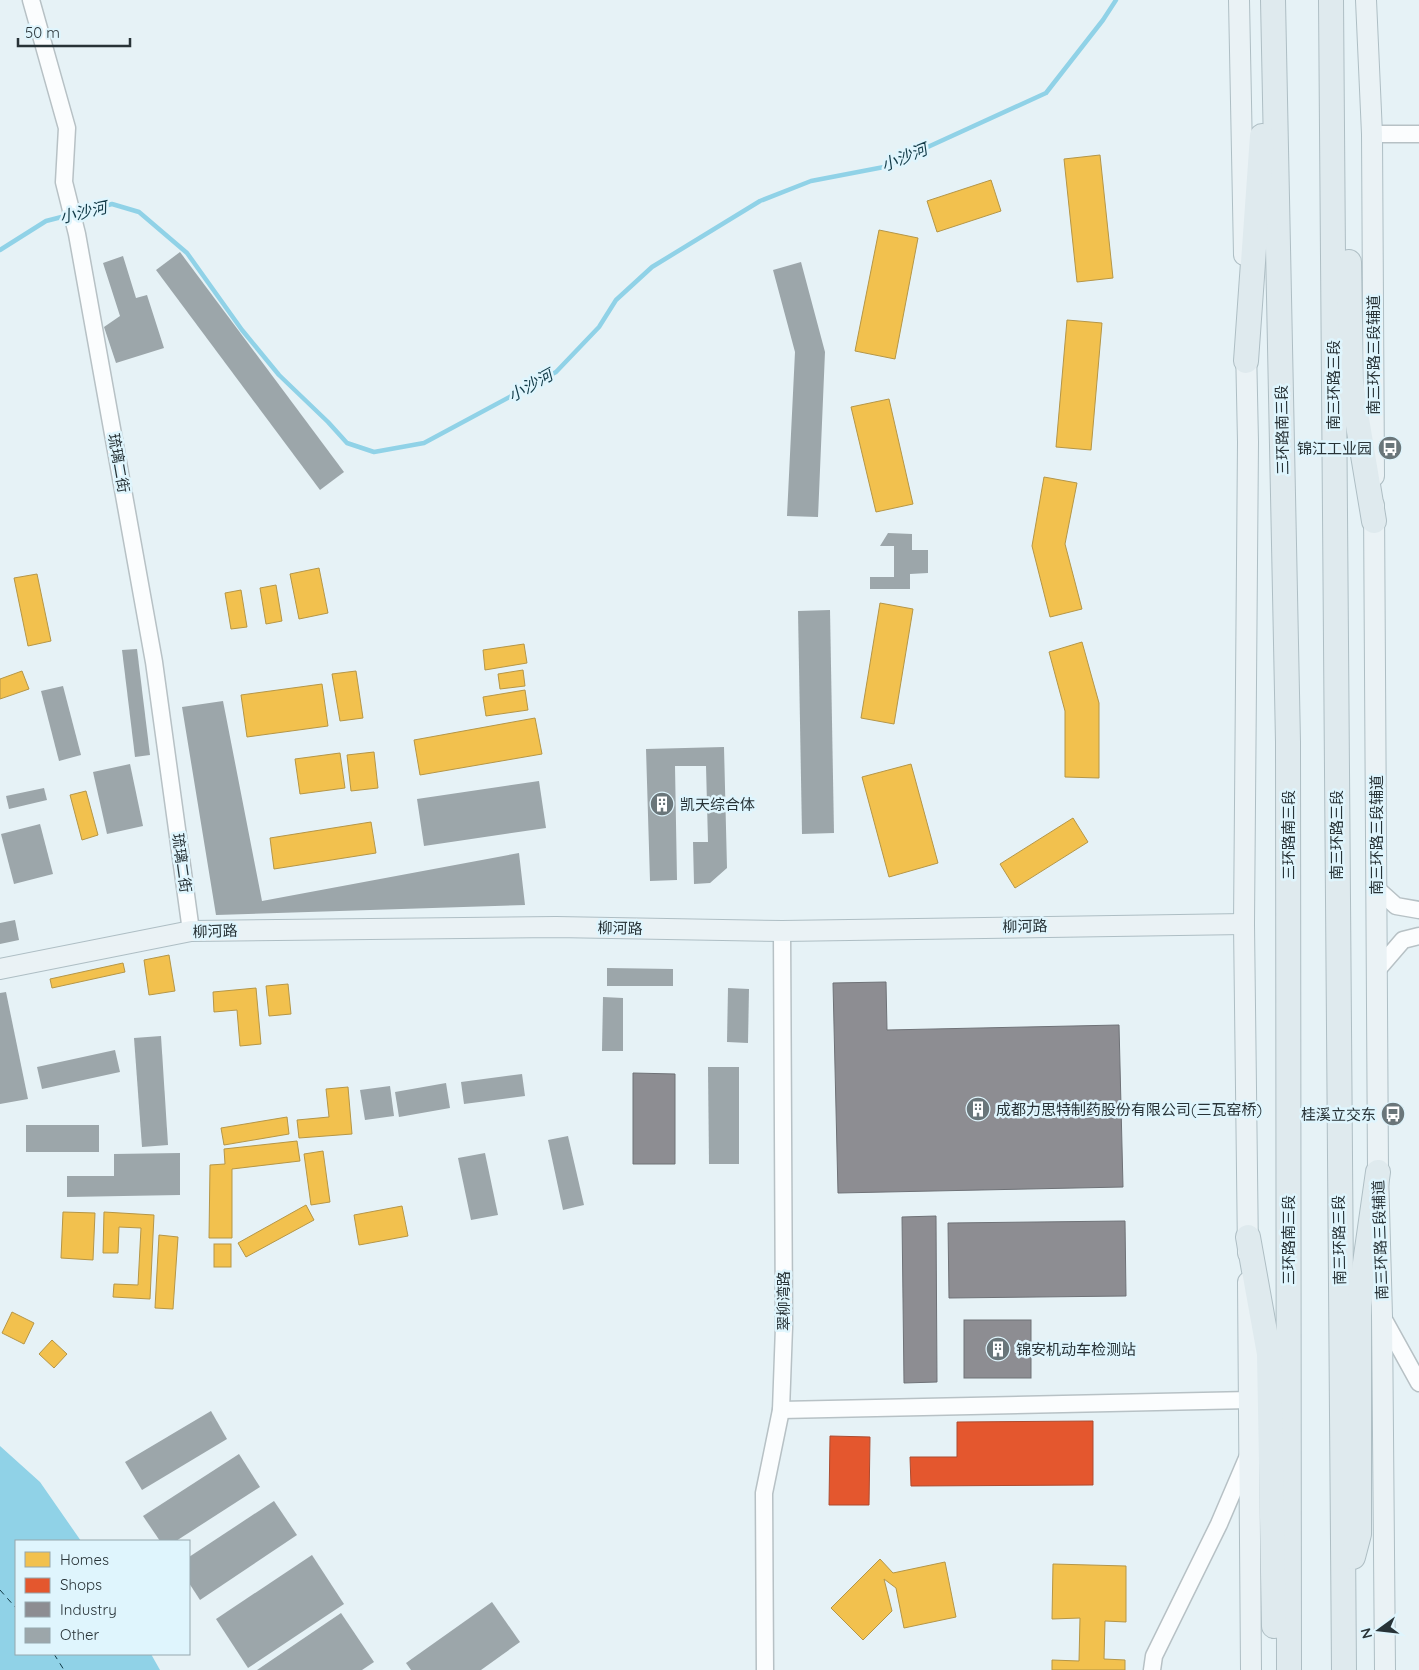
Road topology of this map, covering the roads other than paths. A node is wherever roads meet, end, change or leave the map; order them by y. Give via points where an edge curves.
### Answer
1 (31, 0) edge
2 (1239, 0) edge
3 (1272, 0) edge
4 (1331, 0) edge
5 (1337, 0) edge
6 (1366, 0) edge
7 (1372, 134) junction
8 (1419, 134) edge
9 (1246, 361) junction
10 (1374, 521) junction
11 (1376, 888) junction
12 (1419, 910) edge
13 (1244, 924) junction
14 (191, 931) junction
15 (782, 931) junction
16 (1419, 936) edge
17 (0, 969) edge
18 (1378, 969) junction
19 (1378, 1172) junction
20 (1248, 1237) junction
21 (1382, 1316) junction
22 (1419, 1384) edge
23 (1250, 1400) junction
24 (781, 1410) junction
25 (1251, 1449) junction
26 (1344, 1595) junction
27 (765, 1670) edge
28 (1152, 1670) edge
29 (1251, 1670) edge
30 (1280, 1670) edge
31 (1289, 1670) edge
32 (1344, 1670) edge
33 (1385, 1670) edge

1 - 14 street, 琉璃二街 via 67,128 64,182 77,234 154,662
2 - 9 main road
3 - 9 highway
3 - 31 highway, 三环路南三段 via 1288,742
4 - 26 highway, 南三环路三段 via 1338,1237
5 - 10 highway via 1346,74 1351,383
6 - 7 main road, 南三环路三段辅道
7 - 8 street
7 - 10 main road, 南三环路三段辅道
9 - 13 main road
10 - 11 main road, 南三环路三段辅道
11 - 12 street via 1396,906
11 - 18 main road, 南三环路三段辅道
13 - 15 main road, 柳河路
13 - 20 main road
14 - 15 main road, 柳河路 via 556,927
14 - 17 main road, 柳河路
15 - 24 street, 翠柳湾路 via 784,1328
16 - 18 street via 1403,940
18 - 19 main road, 南三环路三段辅道
19 - 21 main road, 南三环路三段辅道
19 - 26 highway via 1359,1305 1359,1534
20 - 23 main road
20 - 30 highway via 1269,1354 1272,1609
21 - 22 street
21 - 33 main road, 南三环路三段辅道
23 - 24 street
23 - 25 main road
24 - 27 street, 翠柳湾路 via 764,1494
25 - 28 street via 1219,1524 1154,1656
25 - 29 main road
26 - 32 highway, 南三环路三段

